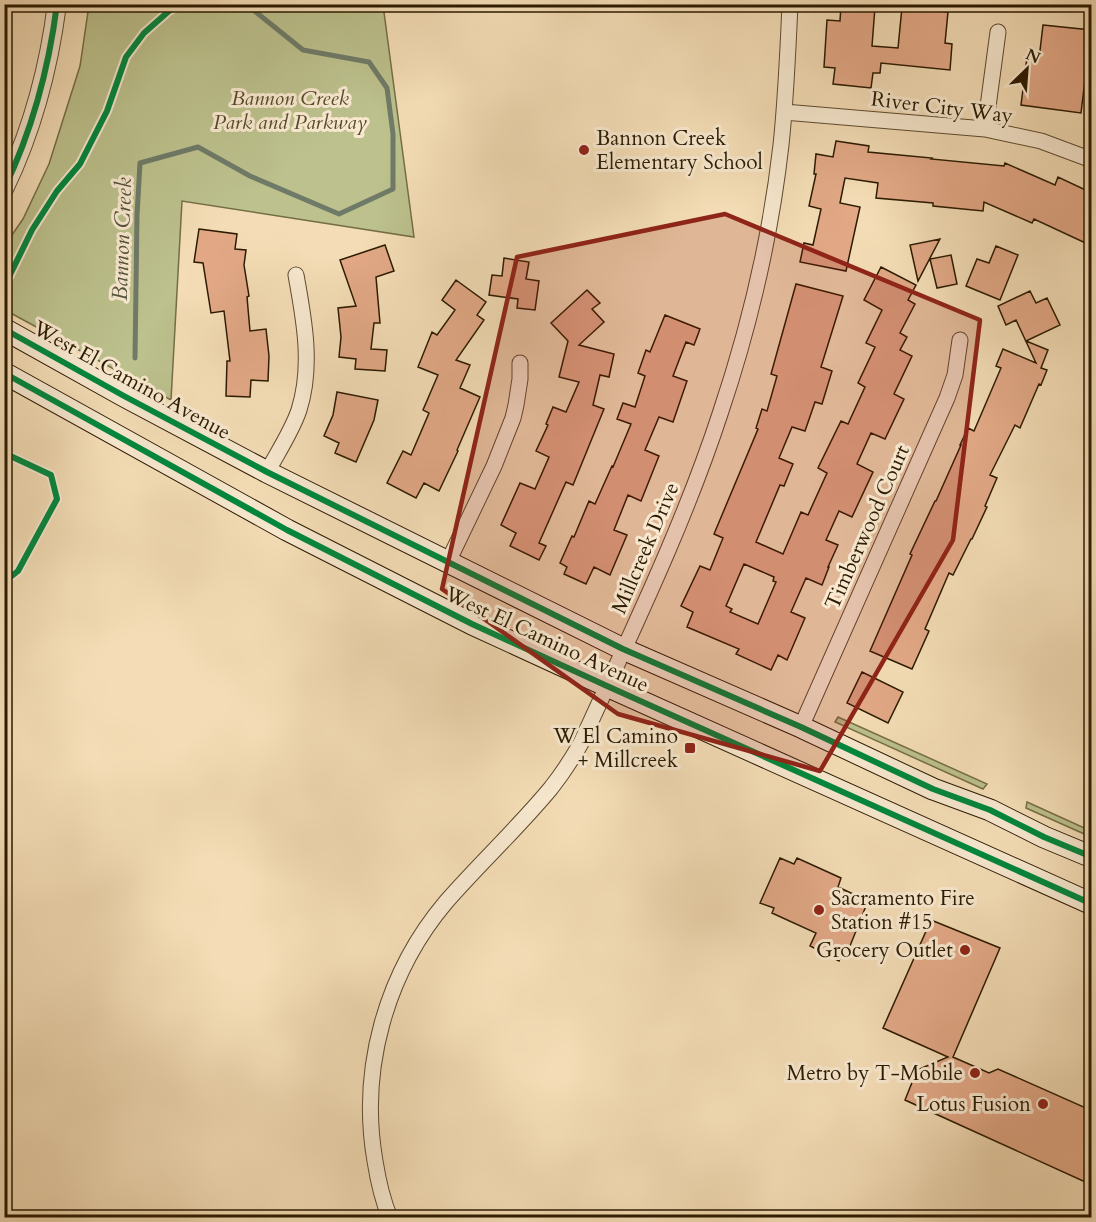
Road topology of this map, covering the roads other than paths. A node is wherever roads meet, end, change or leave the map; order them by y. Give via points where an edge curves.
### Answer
1 (57, 4) edge
2 (790, 4) edge
3 (998, 32) dead end
4 (784, 112) junction
5 (985, 129) junction
6 (1092, 160) edge
7 (4, 189) edge
8 (296, 276) dead end
9 (4, 329) edge
10 (960, 340) dead end
11 (520, 363) dead end
12 (4, 373) edge
13 (267, 472) junction
14 (448, 562) junction
15 (623, 649) junction
16 (607, 686) junction
17 (801, 727) junction
18 (1092, 857) edge
19 (1092, 904) edge
20 (390, 1218) edge

1 - 7 street via 36,104 24,145
2 - 4 street, Millcreek Drive
3 - 5 street
4 - 5 street, River City Way
4 - 15 street, Millcreek Drive via 759,269 721,413 677,529
5 - 6 street, River City Way via 1041,141
8 - 13 street via 307,356 305,383 294,422
9 - 13 main road, West El Camino Avenue
10 - 17 street, Timberwood Court via 947,398
11 - 14 street via 513,418
12 - 16 main road, West El Camino Avenue via 292,532 472,624
13 - 14 main road, West El Camino Avenue
14 - 15 main road, West El Camino Avenue
15 - 16 street, Millcreek Drive
15 - 17 main road, West El Camino Avenue
16 - 19 main road, West El Camino Avenue
16 - 20 street, Millcreek Drive via 567,767 446,903 414,947 394,986 375,1049 370,1115 378,1180
17 - 18 main road, West El Camino Avenue

